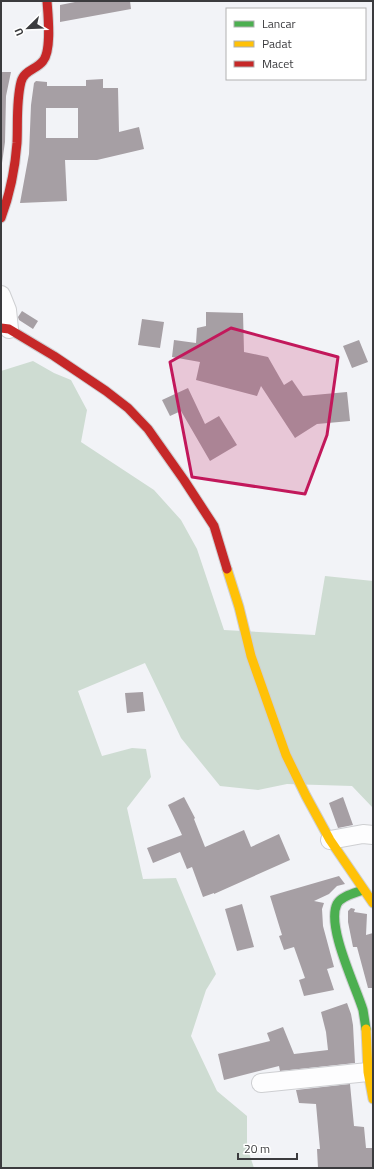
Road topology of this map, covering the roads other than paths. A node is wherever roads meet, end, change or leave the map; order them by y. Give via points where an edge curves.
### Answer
1 (47, 1) edge
2 (1, 218) edge
3 (1, 295) edge
4 (5, 329) edge
5 (373, 835) edge
6 (330, 840) junction
7 (363, 890) junction
8 (373, 903) edge
9 (368, 1072) junction
10 (261, 1083) dead end
11 (373, 1099) edge

1 - 2 street via 46,56 43,62 26,73 21,80 14,168
3 - 4 street via 7,310
4 - 6 street via 54,356 128,408 161,446 214,526 251,656 275,726 286,755
5 - 6 street via 363,834
6 - 7 street
7 - 8 street
7 - 9 street via 342,898 334,909 342,953 363,1010
9 - 10 street
9 - 11 street

